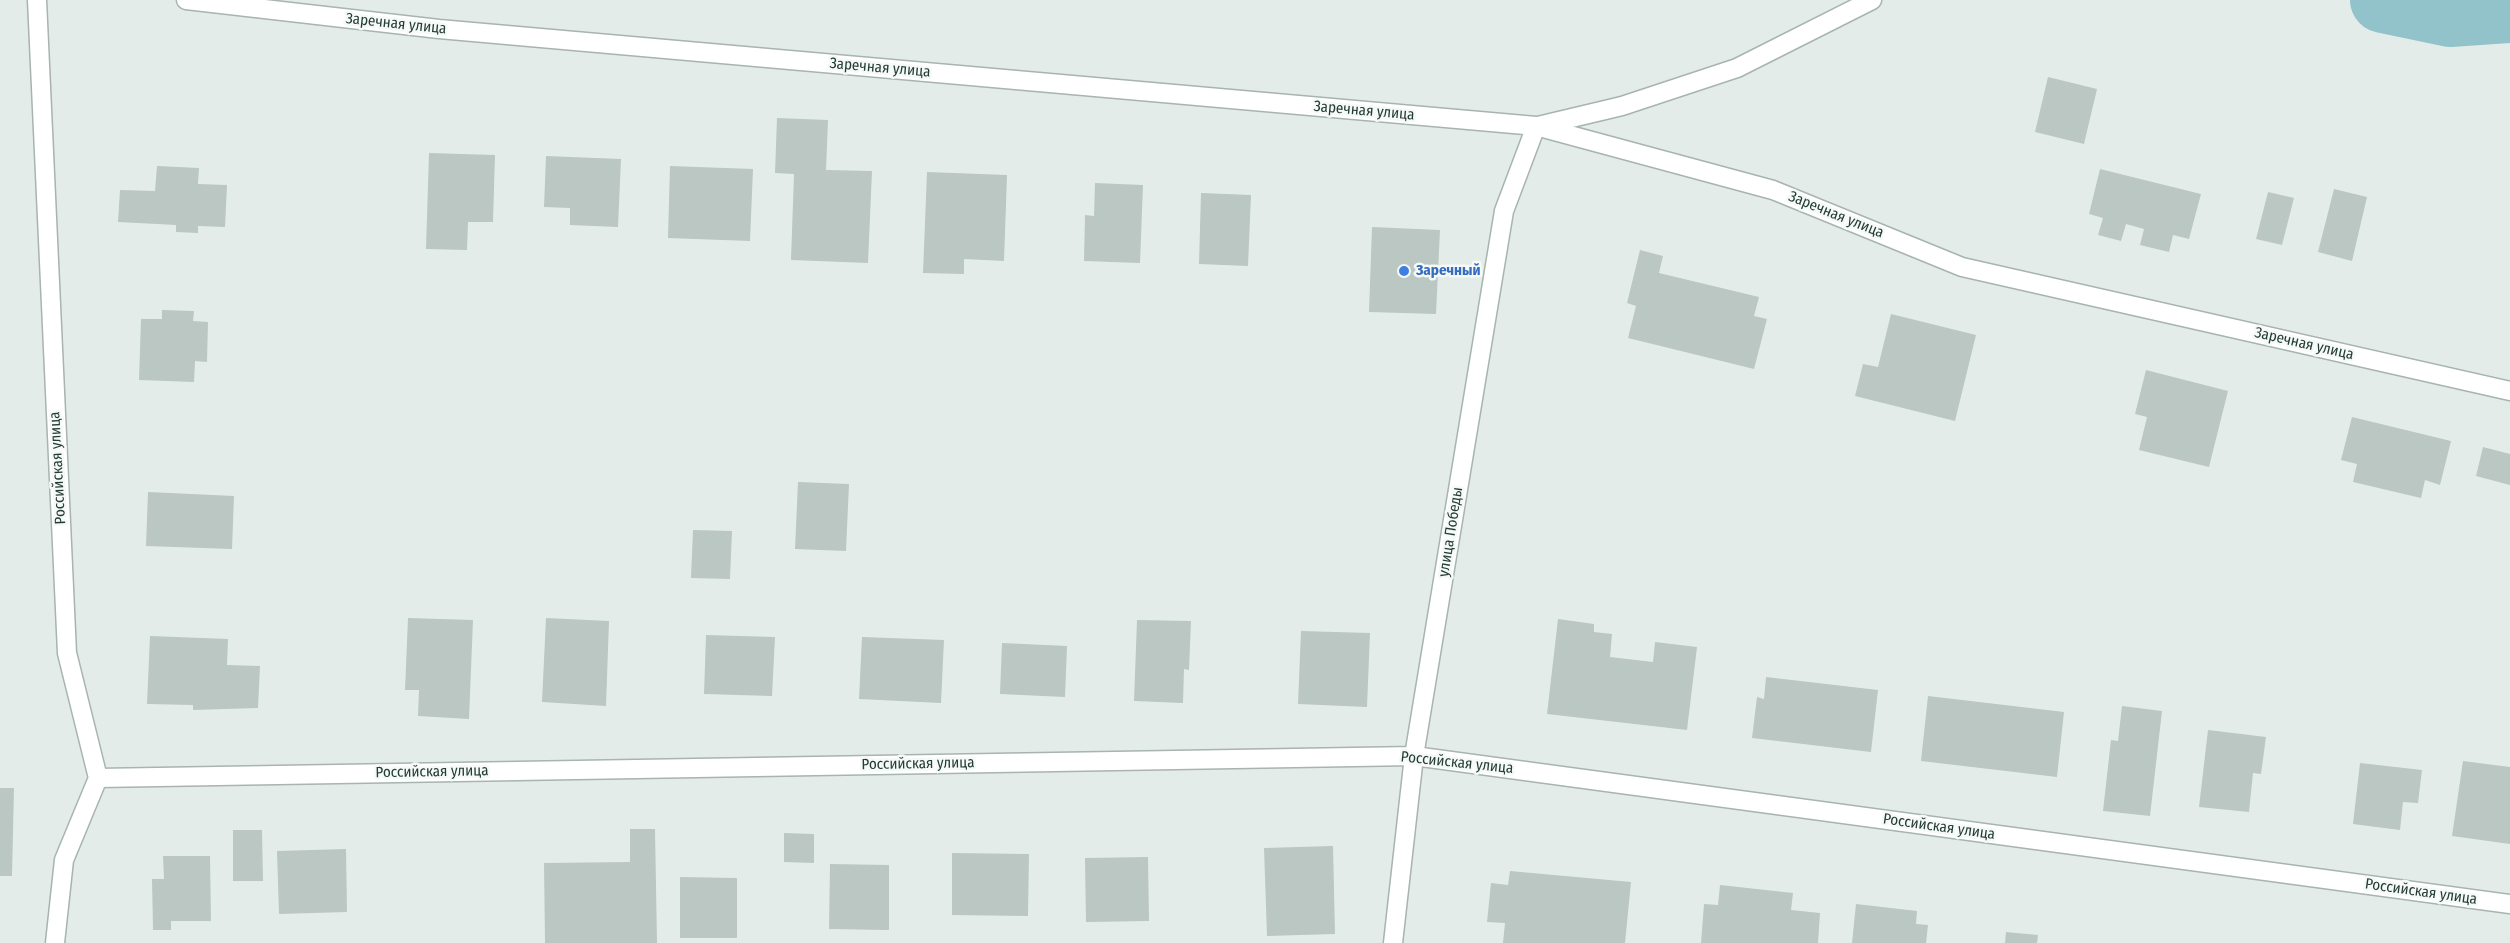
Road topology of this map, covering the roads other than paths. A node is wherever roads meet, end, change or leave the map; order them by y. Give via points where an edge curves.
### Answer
1 (37, 0) edge
2 (186, 0) edge
3 (1872, 0) edge
4 (1536, 126) junction
5 (2510, 391) edge
6 (1414, 756) junction
7 (98, 778) junction
8 (2510, 904) edge
9 (55, 943) edge
10 (1393, 943) edge

1 - 7 street, Российская улица via 67,653
2 - 4 street, Заречная улица via 439,29
3 - 4 street via 1737,68 1622,106
4 - 5 street, Заречная улица via 1773,190 1962,267
4 - 6 street, улица Победы via 1504,211
6 - 7 street, Российская улица
6 - 8 street, Российская улица
6 - 10 street, улица Победы
7 - 9 street via 64,860

